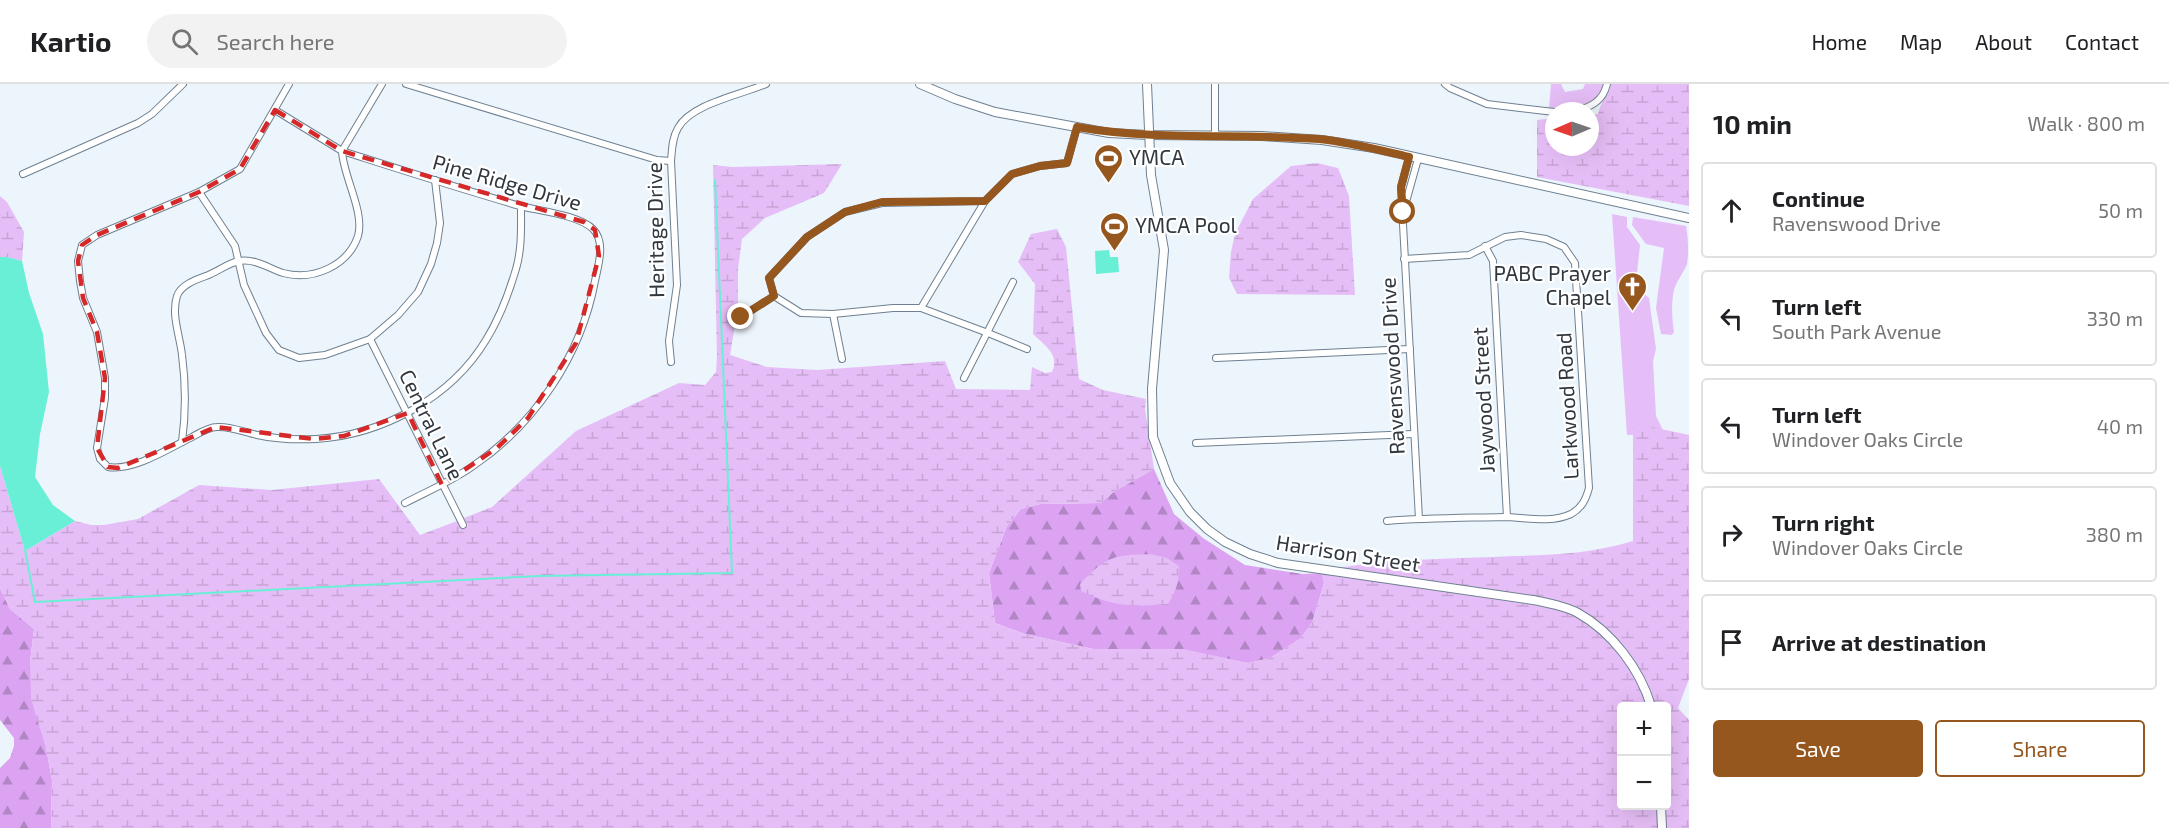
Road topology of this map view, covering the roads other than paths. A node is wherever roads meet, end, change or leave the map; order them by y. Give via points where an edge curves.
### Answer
1 (183, 84) edge
2 (289, 84) edge
3 (382, 84) edge
4 (406, 84) edge
5 (766, 84) edge
6 (920, 84) edge
7 (1148, 84) edge
8 (1215, 84) edge
9 (1445, 84) edge
10 (1607, 84) edge
11 (1596, 102) edge
12 (275, 110) junction
13 (1545, 111) edge
14 (1077, 127) junction
15 (1148, 135) junction
16 (1215, 136) junction
17 (342, 151) junction
18 (1413, 158) junction
19 (671, 161) junction
20 (23, 174) dead end
21 (435, 180) junction
22 (199, 192) junction
23 (985, 201) junction
24 (521, 206) junction
25 (1689, 218) edge
26 (1485, 246) junction
27 (1404, 259) junction
28 (240, 261) junction
29 (1013, 282) dead end
30 (774, 296) junction
31 (921, 308) junction
32 (833, 314) junction
33 (741, 317) dead end
34 (988, 333) junction
35 (370, 339) junction
36 (1027, 349) dead end
37 (1410, 349) junction
38 (1216, 358) dead end
39 (842, 359) dead end
40 (671, 362) dead end
41 (964, 378) dead end
42 (408, 413) junction
43 (1413, 434) junction
44 (182, 442) junction
45 (1196, 443) dead end
46 (442, 485) junction
47 (405, 502) dead end
48 (1507, 517) junction
49 (1419, 519) junction
50 (1387, 521) dead end
51 (463, 525) dead end
52 (1649, 702) edge
53 (1661, 810) edge
54 (1662, 828) edge

1 - 20 street via 138,123
2 - 12 street
3 - 17 street
4 - 19 street
5 - 19 street, Heritage Drive via 689,114 677,129
6 - 14 street via 995,112
7 - 15 street, Harrison Street
8 - 16 street
9 - 13 street via 1487,104
10 - 11 street
12 - 17 street, Pine Ridge Drive
12 - 22 street via 240,169
14 - 15 street
14 - 23 street via 1067,163 1012,174
15 - 16 street
15 - 52 street, Harrison Street via 1164,250 1152,389 1153,437 1170,483 1190,512 1225,542 1278,563 1533,600 1577,613 1597,627 1628,660
16 - 18 street via 1322,140
17 - 21 street, Pine Ridge Drive
17 - 28 street via 359,234 350,252 333,267 296,275
18 - 25 street
18 - 27 street, Ravenswood Drive via 1401,187
19 - 40 street, Heritage Drive via 677,285 669,341
21 - 24 street, Pine Ridge Drive
21 - 35 street via 440,223 431,264 418,292 399,315
22 - 28 street via 235,246
22 - 44 street via 97,235 82,245 78,261 83,298 97,332 105,378 97,448 100,459 108,467 128,467
23 - 30 street via 882,202 845,212 807,237 769,278
23 - 31 street
24 - 42 street via 516,268 486,341 435,395
24 - 46 street, Pine Ridge Drive via 584,222 595,230 600,243 592,294 576,342 548,393 497,448
26 - 27 street, Larkwood Road via 1458,257
26 - 48 street, Jaywood Street via 1493,261
26 - 48 street, Larkwood Road via 1521,235 1546,239 1564,247 1575,263 1589,488 1584,503 1560,518
27 - 37 street, Ravenswood Drive
28 - 35 street via 244,285 266,333 279,350 299,358 325,355
28 - 44 street via 190,282 178,294 174,309 186,409
29 - 34 street
30 - 32 street via 801,313
30 - 33 street
31 - 32 street
31 - 34 street
32 - 39 street
34 - 36 street
34 - 41 street
35 - 42 street, Central Lane
37 - 38 street
37 - 43 street, Ravenswood Drive
42 - 44 street via 344,436 295,439 216,427
42 - 46 street, Central Lane
43 - 45 street
43 - 49 street, Ravenswood Drive
46 - 47 street, Pine Ridge Drive
46 - 51 street, Central Lane
48 - 49 street
49 - 50 street
53 - 54 street

